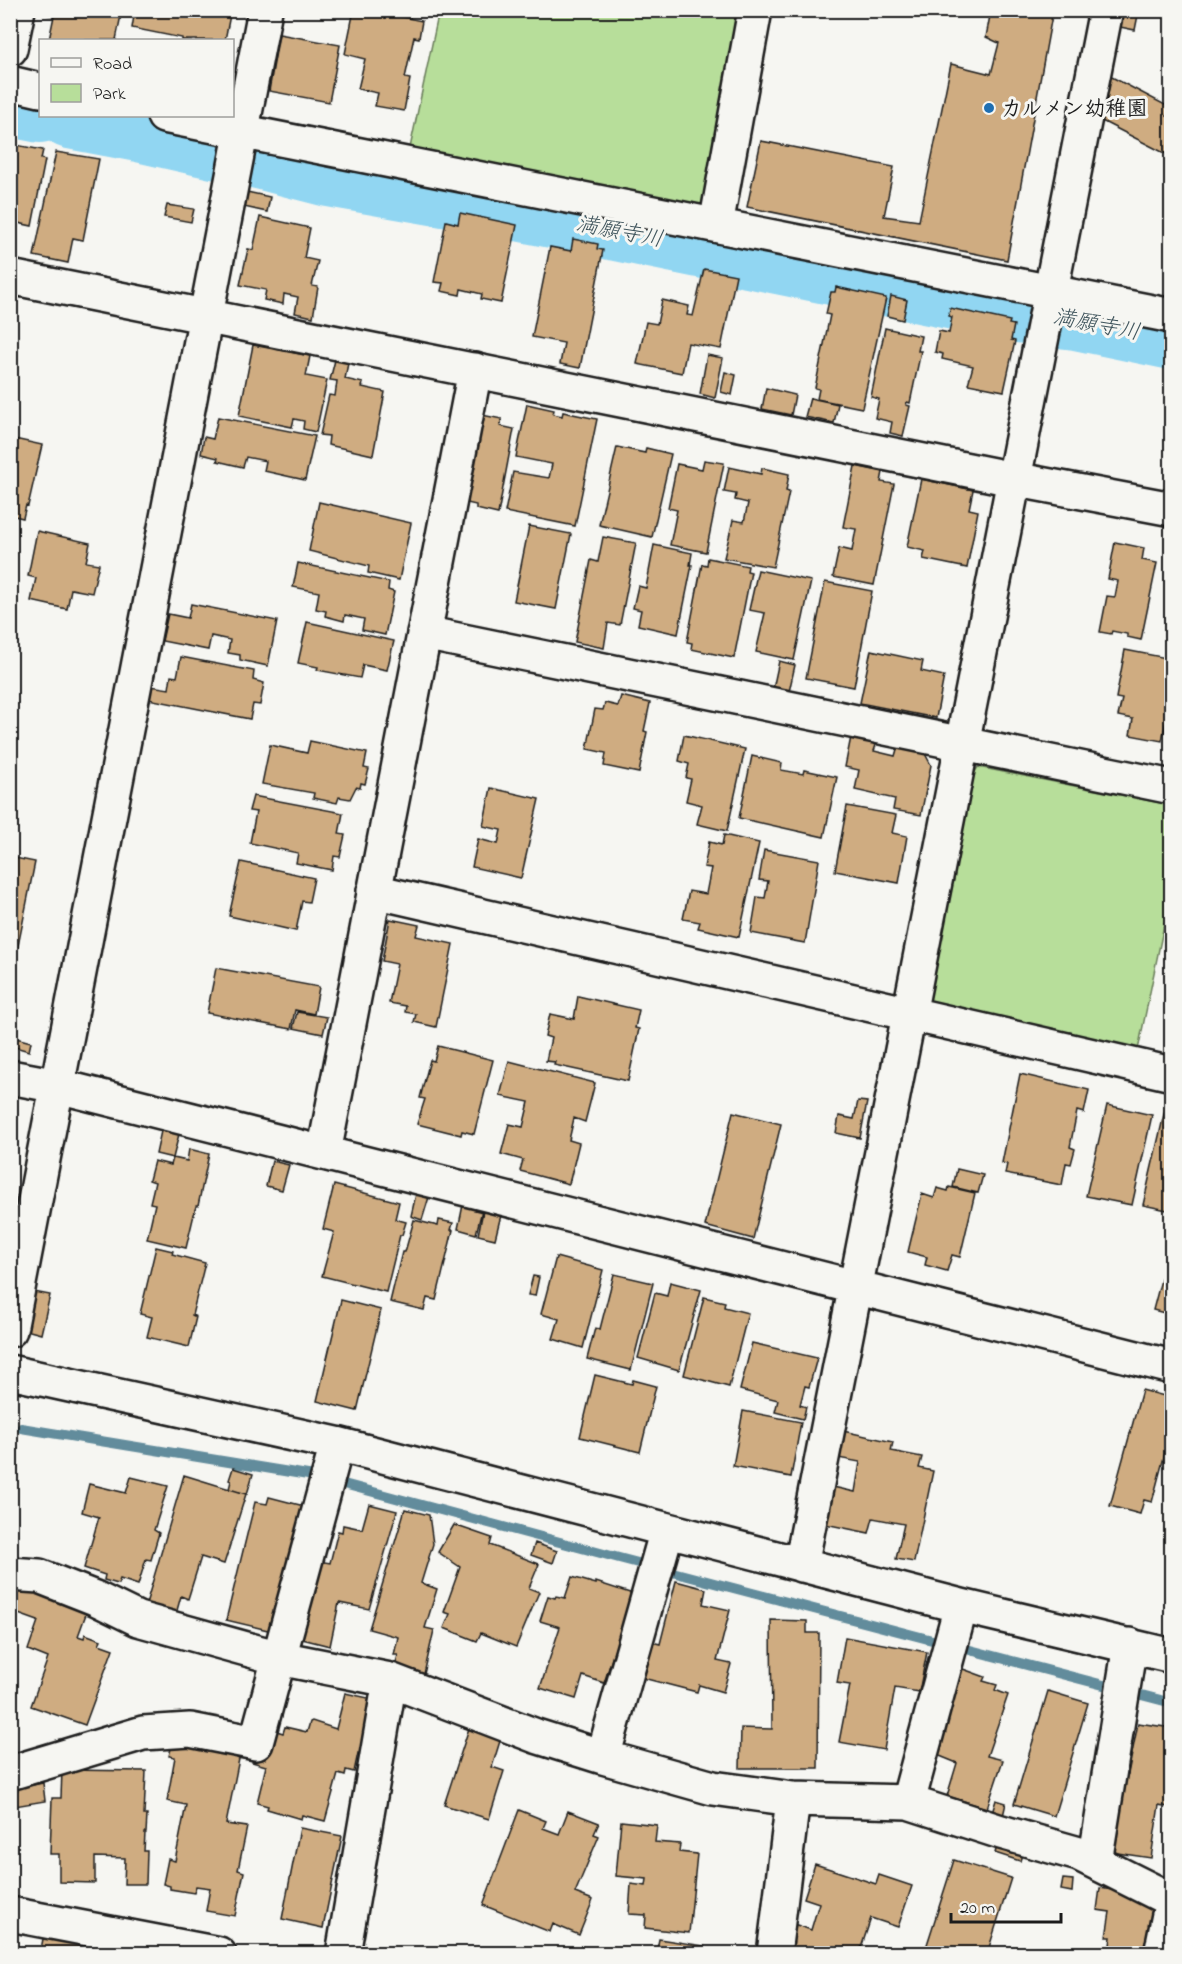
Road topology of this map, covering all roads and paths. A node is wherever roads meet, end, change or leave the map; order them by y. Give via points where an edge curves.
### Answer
1 (18, 10) edge
2 (265, 10) edge
3 (755, 10) edge
4 (1106, 10) edge
5 (10, 48) edge
6 (10, 83) edge
7 (39, 90) edge
8 (167, 117) edge
9 (239, 144) junction
10 (716, 225) junction
11 (10, 277) edge
12 (1046, 307) junction
13 (206, 316) junction
14 (1172, 316) edge
15 (475, 370) junction
16 (1013, 479) junction
17 (1172, 509) edge
18 (424, 633) junction
19 (961, 744) junction
20 (1172, 787) edge
21 (374, 891) junction
22 (909, 1014) junction
23 (1172, 1074) edge
24 (10, 1077) edge
25 (58, 1086) junction
26 (324, 1153) junction
27 (855, 1288) junction
28 (10, 1330) edge
29 (1172, 1367) edge
30 (10, 1372) edge
31 (331, 1468) junction
32 (660, 1554) junction
33 (801, 1565) junction
34 (10, 1574) edge
35 (954, 1632) junction
36 (1130, 1645) junction
37 (1172, 1656) edge
38 (279, 1658) junction
39 (390, 1680) junction
40 (603, 1757) junction
41 (10, 1773) edge
42 (793, 1799) junction
43 (908, 1802) junction
44 (1095, 1862) junction
45 (1171, 1900) edge
46 (10, 1914) edge
47 (219, 1953) edge
48 (343, 1953) edge
49 (774, 1953) edge
50 (1161, 1953) edge

1 - 5 street
2 - 9 street
3 - 10 street
4 - 12 street
6 - 7 street
8 - 9 street
9 - 10 street
9 - 13 street
10 - 12 street
11 - 13 street
12 - 14 street
12 - 16 street
13 - 15 street
13 - 25 street
15 - 16 street
15 - 18 street
16 - 17 street
16 - 19 street
18 - 19 street
18 - 21 street
19 - 20 street
19 - 22 street
21 - 22 street
21 - 26 street
22 - 23 street
22 - 27 street
24 - 25 street
25 - 26 street
25 - 28 street
26 - 27 street
27 - 29 street
27 - 33 street
30 - 31 street
31 - 32 street
31 - 38 street
32 - 33 street
32 - 40 street
33 - 35 street
34 - 38 street via 39,1576 138,1619
35 - 36 street
35 - 43 street
36 - 37 street
36 - 44 street
38 - 39 street
38 - 41 street via 256,1743 190,1730 143,1733
39 - 40 street via 536,1736
39 - 48 street
40 - 42 street via 713,1788
42 - 43 street
42 - 49 street
43 - 44 street
44 - 45 street
45 - 50 street
46 - 47 street

